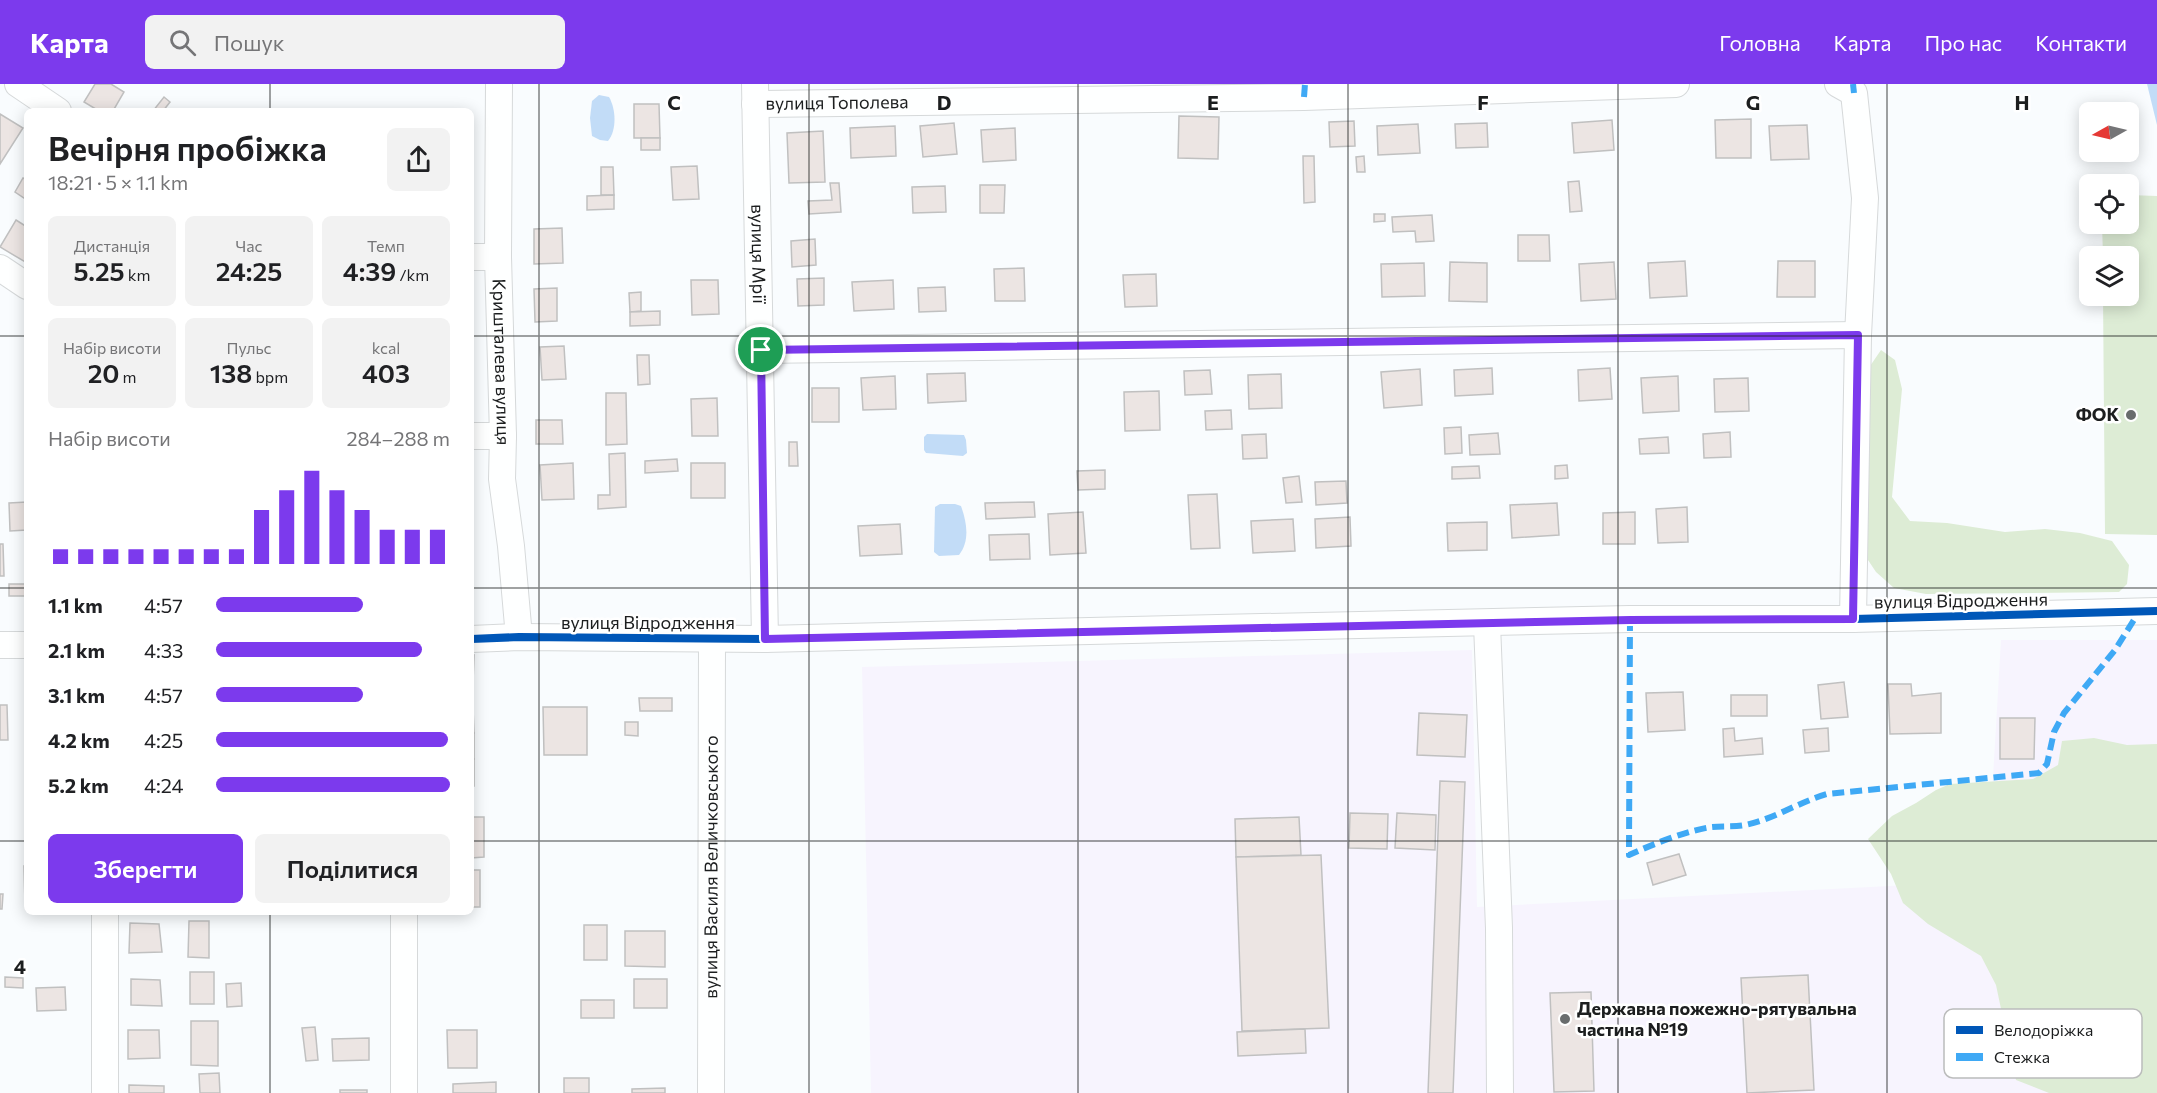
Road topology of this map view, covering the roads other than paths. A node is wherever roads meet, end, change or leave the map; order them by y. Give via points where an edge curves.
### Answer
1 (18, 84) edge
2 (489, 84) edge
3 (499, 84) edge
4 (1676, 84) edge
5 (1846, 88) edge
6 (755, 94) edge
7 (54, 108) edge
8 (498, 256) junction
9 (474, 257) edge
10 (0, 268) edge
11 (24, 284) edge
12 (1858, 335) junction
13 (761, 350) junction
14 (474, 436) edge
15 (503, 436) junction
16 (2157, 611) edge
17 (1853, 619) junction
18 (1487, 624) junction
19 (519, 637) junction
20 (474, 639) edge
21 (712, 639) junction
22 (765, 639) junction
23 (0, 645) edge
24 (24, 645) edge
25 (105, 915) edge
26 (404, 915) edge
27 (105, 1093) edge
28 (404, 1093) edge
29 (711, 1093) edge
30 (1500, 1093) edge

1 - 7 street
2 - 3 street
3 - 8 street, Кришталева вулиця
4 - 6 street, вулиця Тополева via 1304,97
5 - 12 street via 1865,198
6 - 13 street, вулиця Мрії
8 - 9 street
8 - 15 street, Кришталева вулиця
10 - 11 street
12 - 13 street
12 - 17 street
13 - 22 street, вулиця Мрії
14 - 15 street
15 - 19 street, Кришталева вулиця via 502,479
16 - 17 street, вулиця Відродження
17 - 18 street, вулиця Відродження
18 - 22 street, вулиця Відродження
18 - 30 street via 1499,928
19 - 20 street, вулиця Відродження
19 - 21 street, вулиця Відродження
21 - 22 street, вулиця Відродження
21 - 29 street, вулиця Василя Величковського
23 - 24 street
25 - 27 street
26 - 28 street

